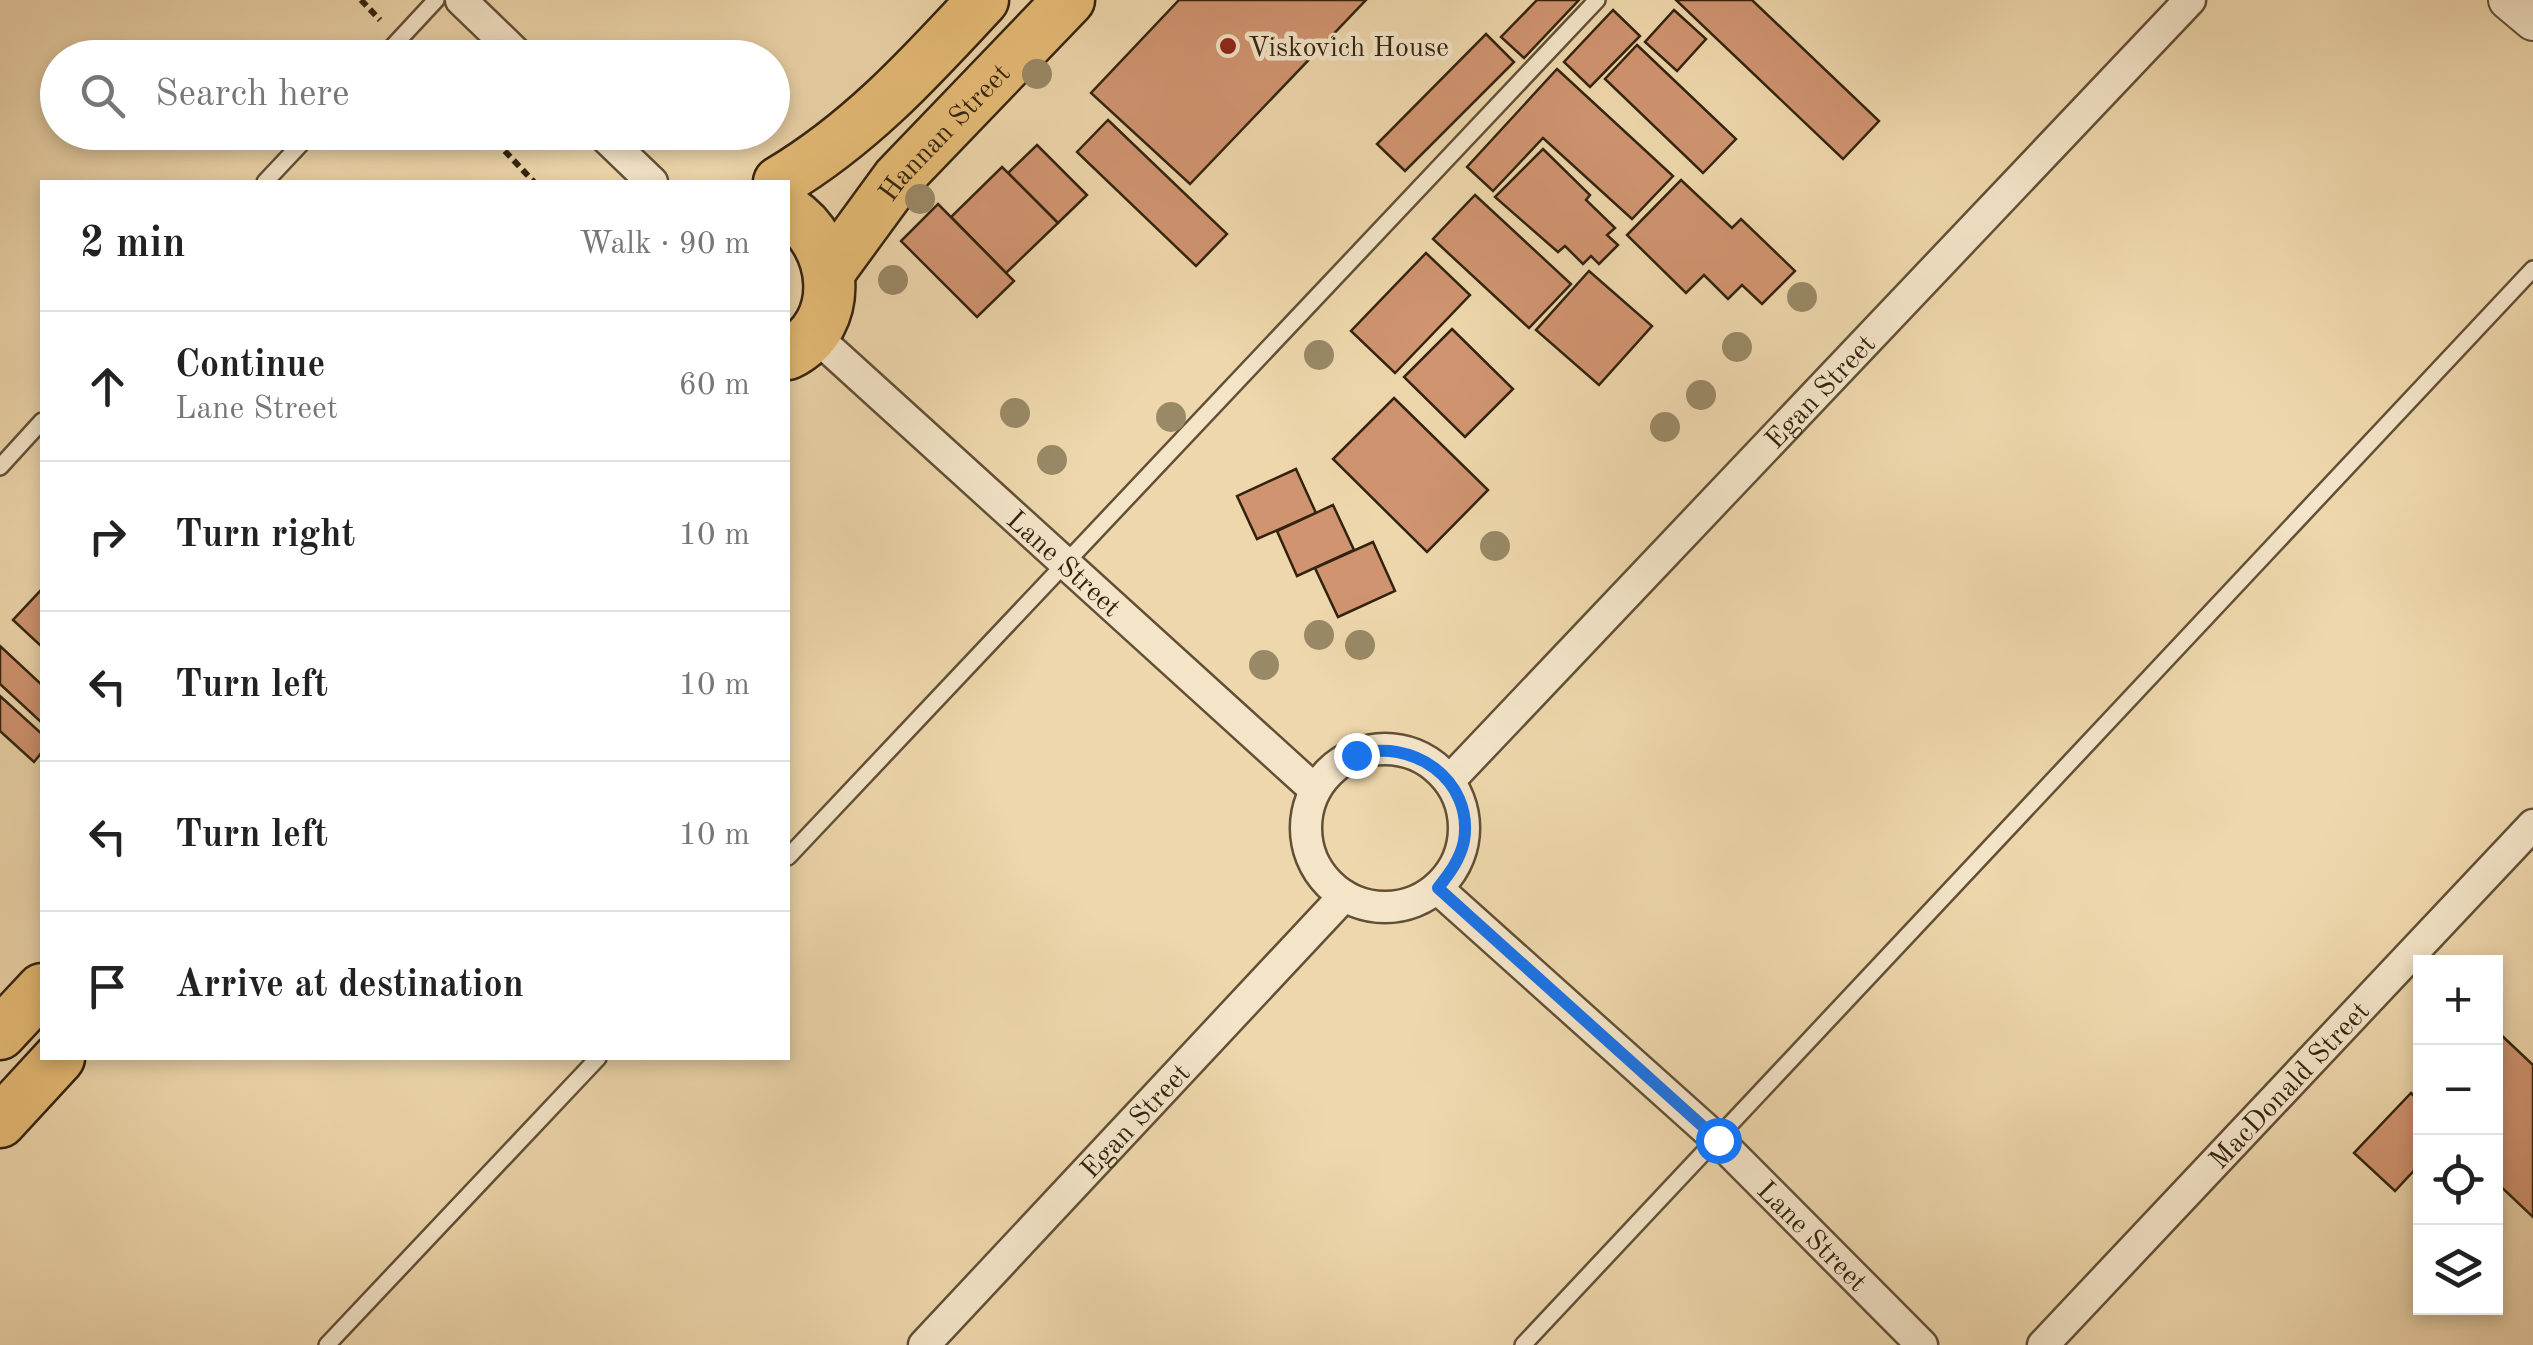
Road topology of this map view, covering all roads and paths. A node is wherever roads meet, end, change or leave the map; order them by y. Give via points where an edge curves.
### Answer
1 (436, 0) edge
2 (460, 0) edge
3 (983, 0) edge
4 (1069, 0) edge
5 (1597, 0) edge
6 (2190, 0) edge
7 (2508, 0) edge
8 (2533, 22) edge
9 (399, 40) edge
10 (502, 40) edge
11 (295, 150) edge
12 (504, 150) edge
13 (619, 150) edge
14 (268, 180) edge
15 (532, 180) edge
16 (650, 180) edge
17 (783, 180) edge
18 (790, 212) edge
19 (2533, 269) edge
20 (830, 271) junction
21 (800, 344) edge
22 (40, 423) edge
23 (0, 466) edge
24 (1067, 561) junction
25 (1448, 781) junction
26 (1315, 790) junction
27 (2533, 826) edge
28 (790, 855) edge
29 (1438, 888) junction
30 (1344, 896) junction
31 (40, 991) edge
32 (0, 1034) edge
33 (58, 1060) edge
34 (596, 1060) edge
35 (0, 1122) edge
36 (1718, 1140) junction
37 (327, 1345) edge
38 (924, 1345) edge
39 (1523, 1345) edge
40 (1922, 1345) edge
41 (2043, 1345) edge

1 - 9 lane
2 - 10 street
3 - 17 highway via 882,108
4 - 20 highway, Hannan Street via 898,178
5 - 24 lane
6 - 25 street, Egan Street
7 - 8 street
11 - 14 lane
12 - 15 path
13 - 16 street
18 - 20 highway via 822,244
19 - 36 lane
20 - 21 highway, Hannan Street via 830,293
21 - 24 street, Lane Street
22 - 23 lane
24 - 26 street, Lane Street
24 - 28 lane
25 - 26 street via 1408,752 1370,750 1332,769
25 - 29 street via 1461,803 1464,838 1456,865
26 - 30 street via 1306,838 1316,868
27 - 41 street, MacDonald Street
29 - 30 street via 1398,906
29 - 36 street, Lane Street
30 - 38 street, Egan Street
31 - 32 highway
33 - 35 highway
34 - 37 lane
36 - 39 lane
36 - 40 street, Lane Street

